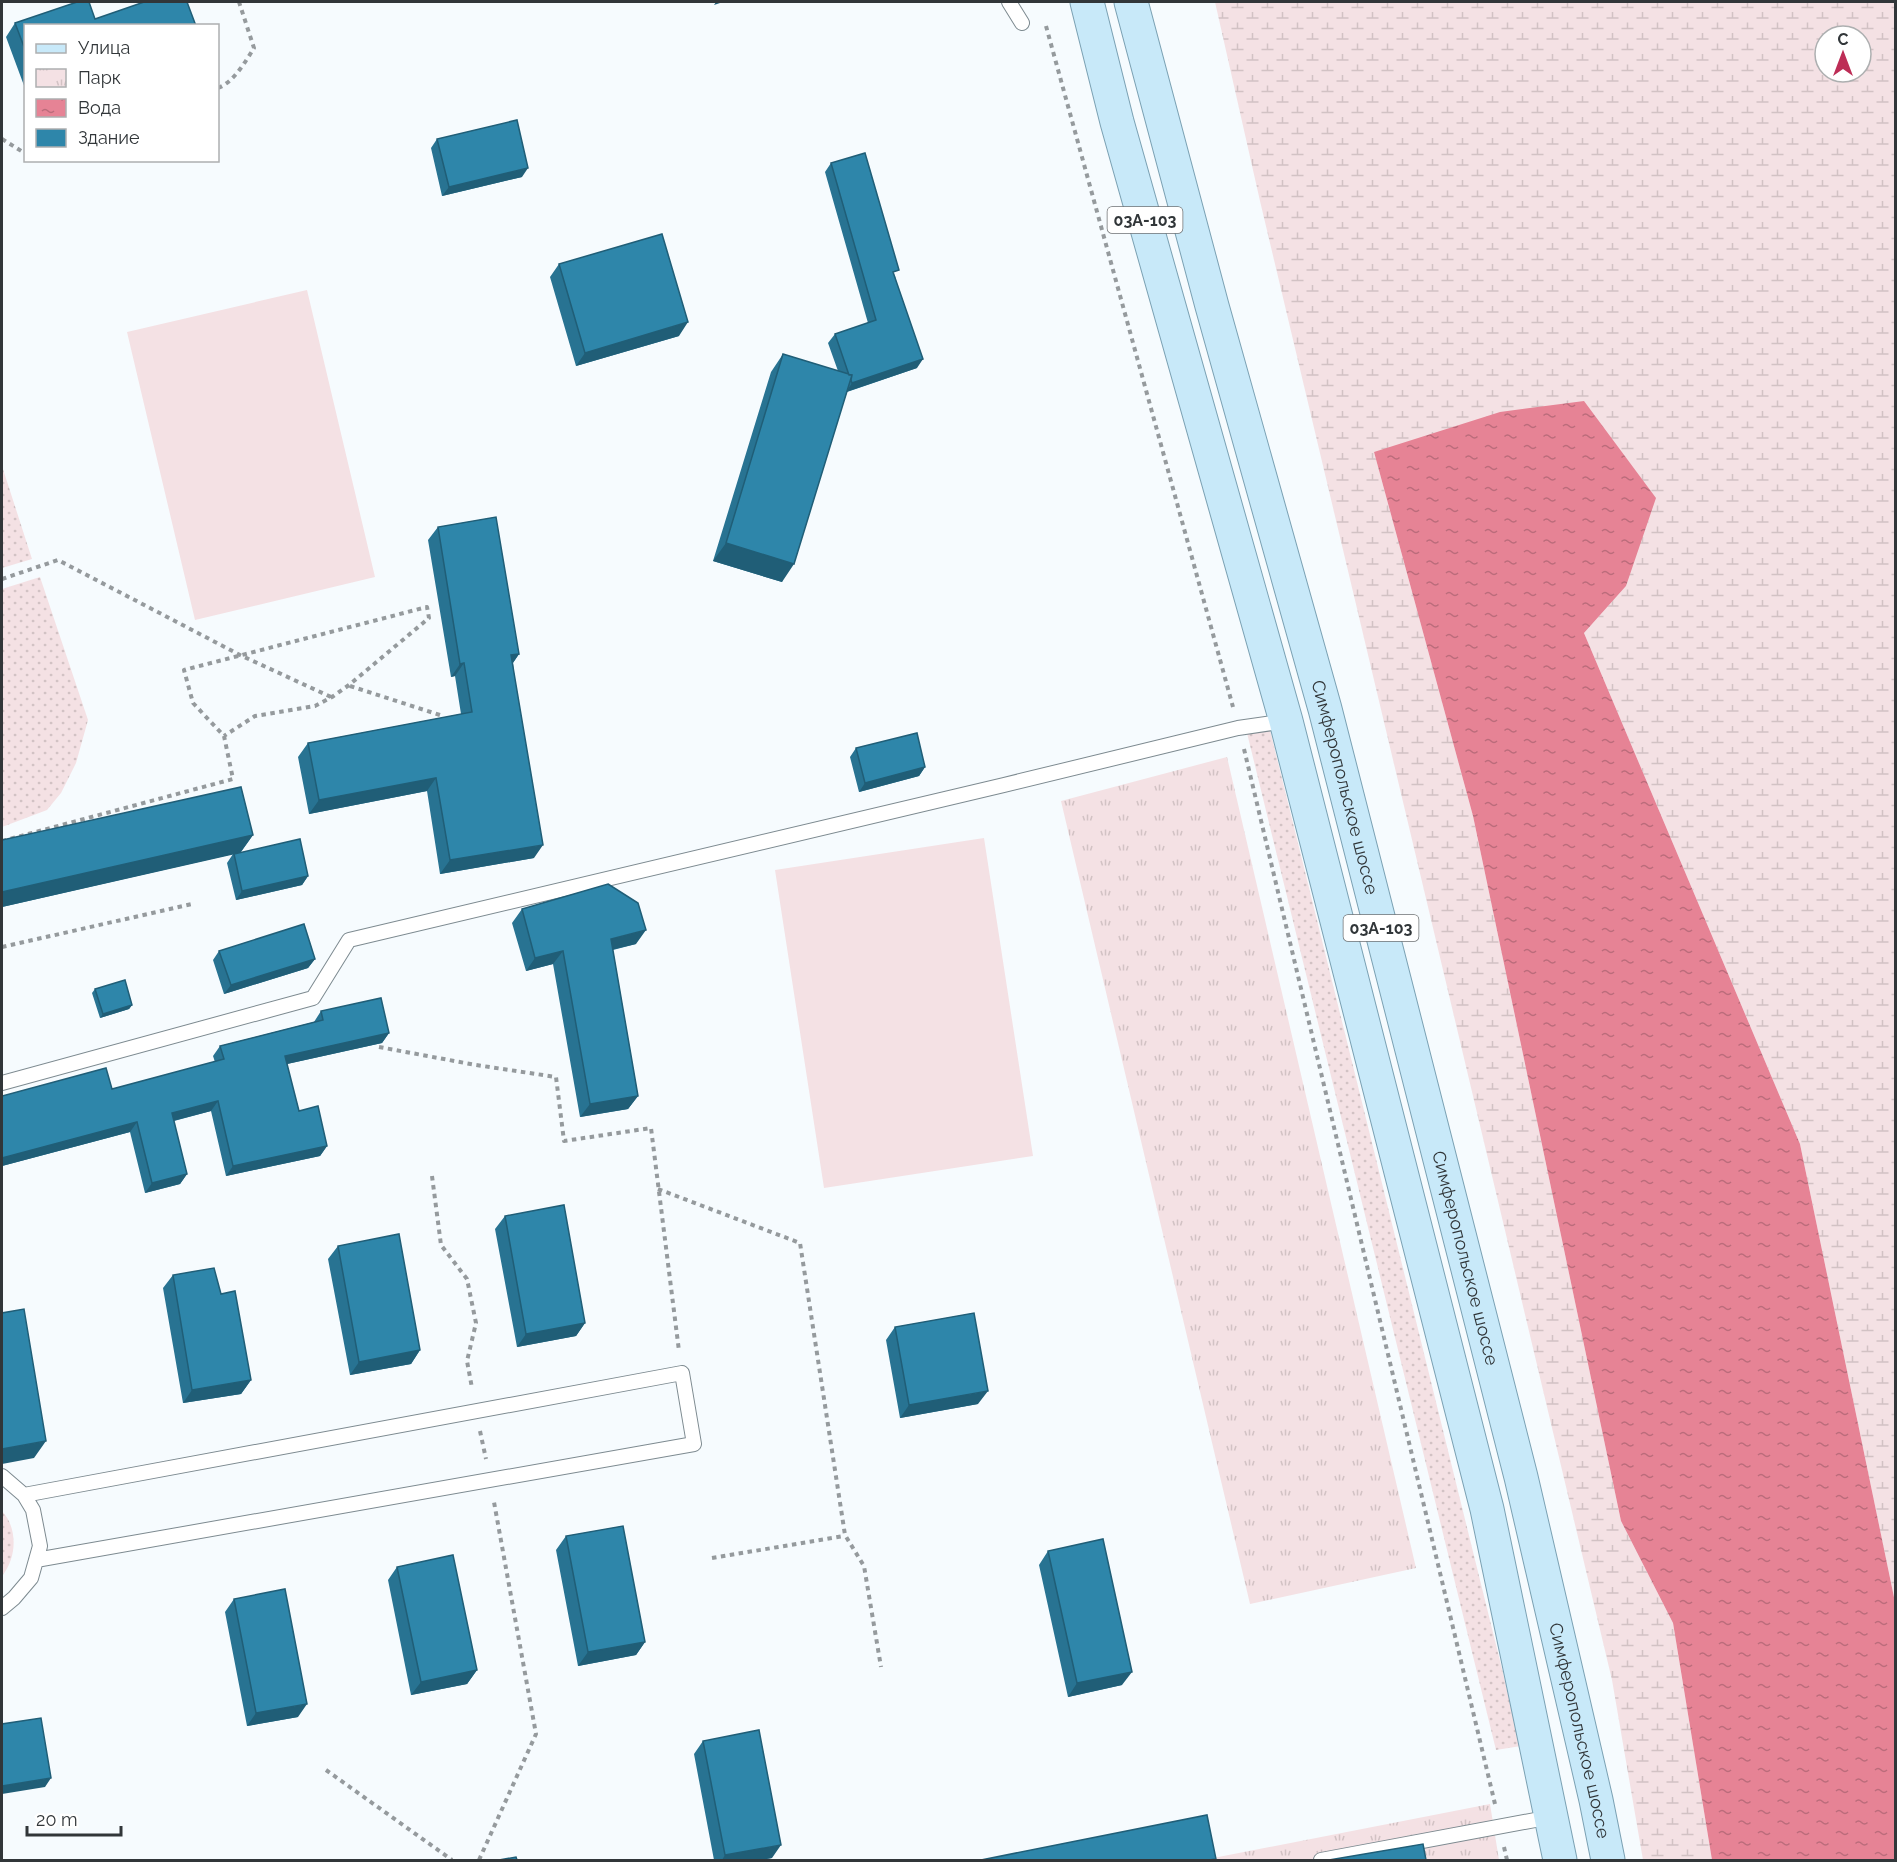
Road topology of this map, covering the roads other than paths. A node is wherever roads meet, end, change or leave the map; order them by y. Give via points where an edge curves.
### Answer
1 (1009, 2) edge
2 (1087, 2) edge
3 (1131, 2) edge
4 (1022, 23) dead end
5 (1286, 721) junction
6 (2, 1083) edge
7 (2, 1476) edge
8 (24, 1495) junction
9 (36, 1560) junction
10 (2, 1608) edge
11 (1551, 1817) junction
12 (1321, 1860) edge
13 (1560, 1860) edge
14 (1608, 1860) edge

1 - 4 lane
2 - 5 main road, 03А-103 via 1117,122
3 - 14 main road, Симферопольское шоссе / 03А-103 via 1325,709 1521,1477
5 - 6 lane via 1239,728 349,940 313,998
5 - 11 main road, 03А-103 via 1487,1509
7 - 8 lane
8 - 9 lane via 33,1510 40,1546
8 - 9 lane via 682,1373 694,1444
9 - 10 lane via 31,1578
11 - 12 lane
11 - 13 main road, 03А-103

